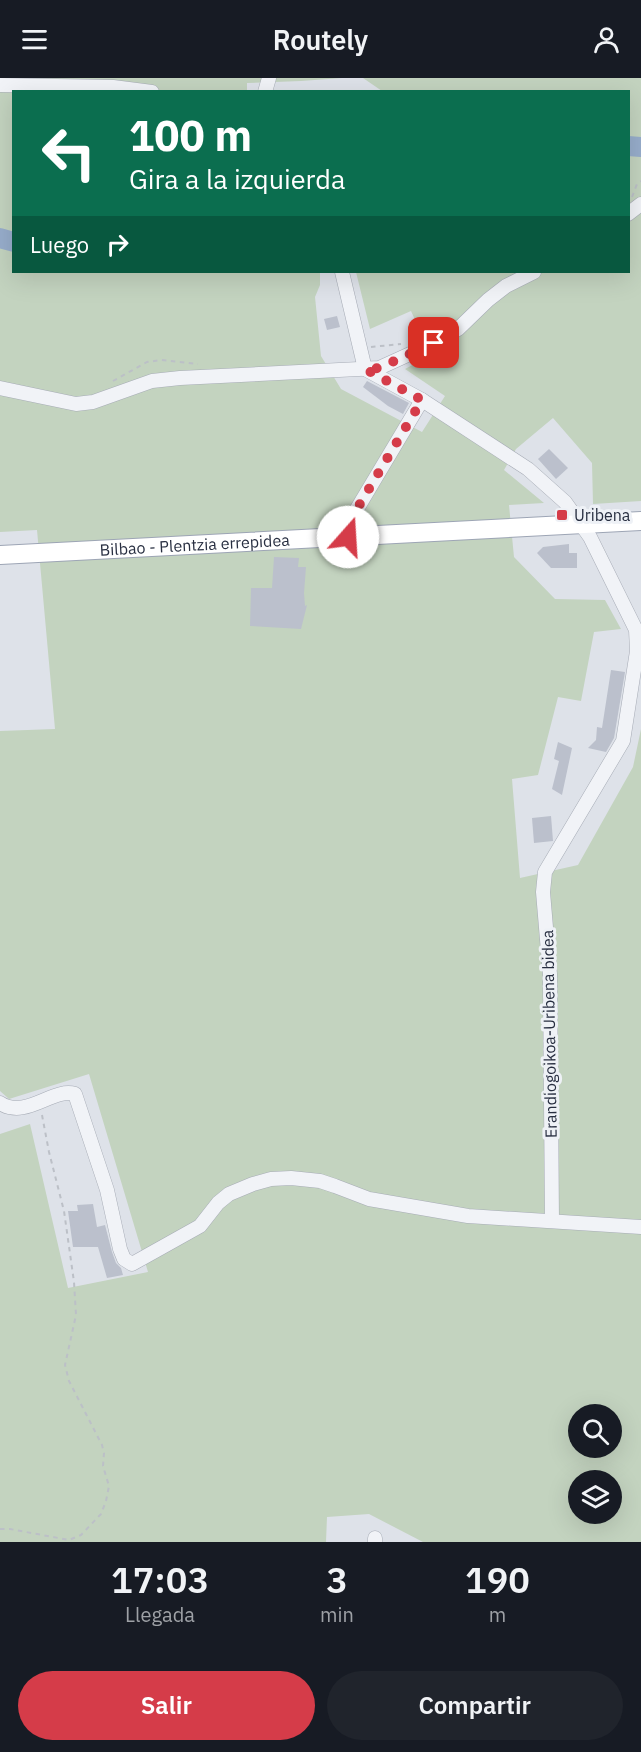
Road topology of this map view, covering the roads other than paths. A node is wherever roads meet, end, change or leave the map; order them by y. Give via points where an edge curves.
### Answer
1 (0, 85) edge
2 (136, 90) edge
3 (342, 273) edge
4 (532, 273) edge
5 (365, 369) junction
6 (0, 388) edge
7 (422, 400) junction
8 (641, 521) edge
9 (581, 524) junction
10 (348, 537) junction
11 (0, 555) edge
12 (0, 1103) edge
13 (552, 1221) junction
14 (641, 1227) edge

1 - 2 street
3 - 5 street
4 - 5 street via 506,286 458,328 434,343 379,368
5 - 6 street via 152,381 93,402 76,404
5 - 7 street, Erandiogoikoa-Uribena bidea
7 - 9 street, Erandiogoikoa-Uribena bidea via 528,469 565,501
7 - 10 street via 348,524
8 - 9 main road, Bilbao - Plentzia errepidea
9 - 10 main road, Bilbao - Plentzia errepidea
9 - 13 street, Erandiogoikoa-Uribena bidea via 636,630 637,651 623,741 545,872
10 - 11 main road, Bilbao - Plentzia errepidea
12 - 13 street via 14,1107 39,1104 69,1092 75,1094 107,1190 120,1249 124,1259 132,1264 200,1226 229,1194 271,1179 320,1181 369,1199 468,1216
13 - 14 street

